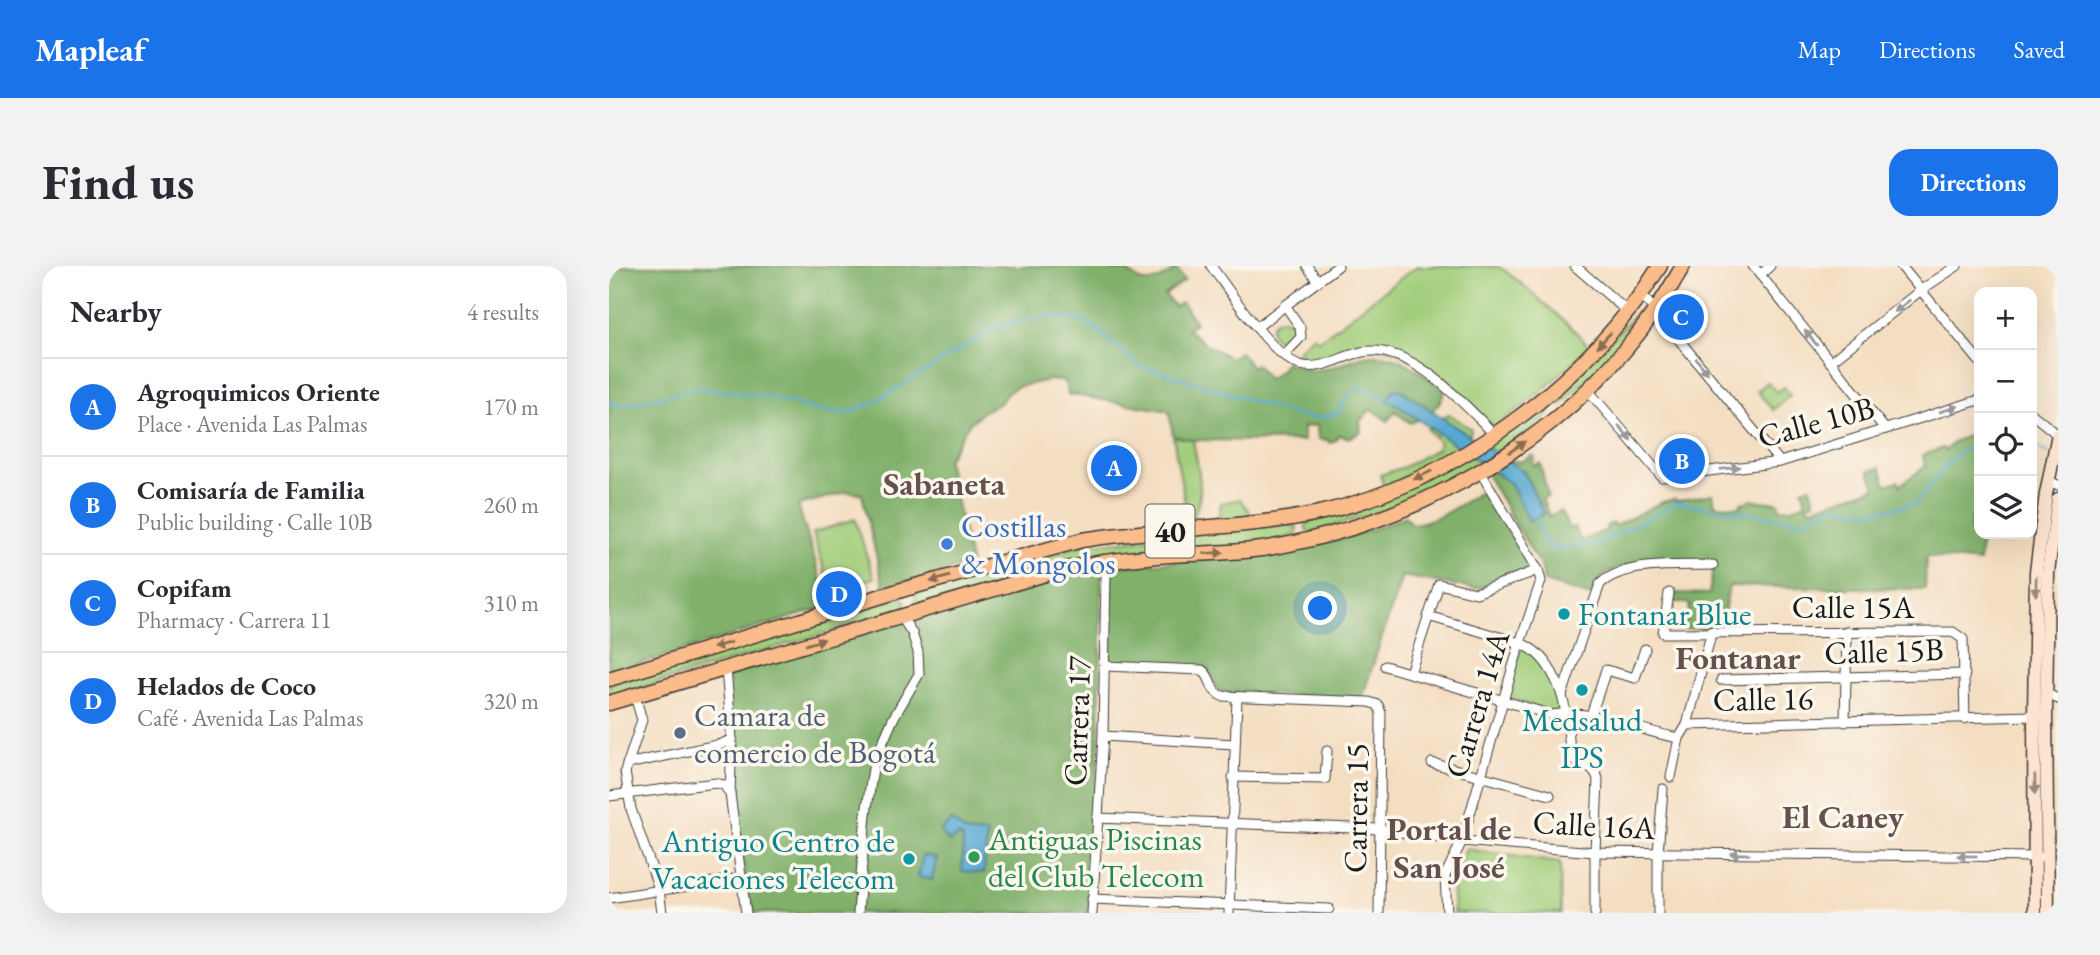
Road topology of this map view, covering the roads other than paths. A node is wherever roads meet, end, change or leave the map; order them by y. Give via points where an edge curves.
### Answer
1 (1211, 266) edge
2 (1307, 266) edge
3 (1338, 266) edge
4 (1574, 266) edge
5 (1660, 266) edge
6 (1683, 266) edge
7 (1753, 266) edge
8 (1770, 266) edge
9 (1901, 266) edge
10 (1957, 266) edge
11 (1760, 275) junction
12 (1318, 281) junction
13 (1921, 290) junction
14 (1642, 295) junction
15 (1285, 305) junction
16 (1656, 310) junction
17 (1628, 312) junction
18 (1257, 327) junction
19 (1284, 355) junction
20 (1974, 355) edge
21 (1831, 362) junction
22 (1587, 389) junction
23 (1546, 395) junction
24 (1974, 402) edge
25 (1560, 414) junction
26 (2037, 418) edge
27 (1885, 429) junction
28 (1494, 434) junction
29 (2058, 434) edge
30 (1780, 462) junction
31 (1480, 471) junction
32 (2053, 483) edge
33 (2058, 499) edge
34 (1299, 517) junction
35 (1305, 541) junction
36 (1106, 565) junction
37 (1713, 565) dead end
38 (1538, 570) junction
39 (905, 589) junction
40 (1668, 593) dead end
41 (908, 614) junction
42 (1428, 616) junction
43 (1847, 631) junction
44 (1712, 632) junction
45 (1520, 643) junction
46 (1645, 649) dead end
47 (1105, 666) junction
48 (1385, 666) dead end
49 (726, 669) junction
50 (1410, 673) junction
51 (1965, 674) junction
52 (1846, 677) junction
53 (609, 679) edge
54 (1721, 680) dead end
55 (1562, 695) junction
56 (635, 696) junction
57 (2052, 696) edge
58 (1237, 698) junction
59 (1504, 699) junction
60 (609, 703) edge
61 (1566, 713) junction
62 (1591, 715) junction
63 (2034, 716) junction
64 (1965, 719) junction
65 (1845, 722) junction
66 (1687, 725) junction
67 (1103, 736) junction
68 (1679, 738) junction
69 (732, 739) junction
70 (1234, 744) junction
71 (1327, 751) dead end
72 (1432, 763) dead end
73 (627, 764) junction
74 (1482, 774) junction
75 (1233, 777) junction
76 (1671, 777) dead end
77 (1663, 789) dead end
78 (628, 792) junction
79 (730, 794) junction
80 (1550, 794) dead end
81 (609, 796) edge
82 (1097, 818) junction
83 (1232, 825) junction
84 (1379, 829) junction
85 (1462, 841) junction
86 (1595, 852) junction
87 (1658, 853) junction
88 (2041, 857) junction
89 (741, 878) junction
90 (659, 889) junction
91 (609, 898) edge
92 (1092, 899) junction
93 (1229, 908) edge
94 (1329, 909) dead end
95 (662, 913) edge
96 (746, 913) edge
97 (859, 913) edge
98 (1092, 913) edge
99 (1379, 913) edge
100 (1447, 913) edge
101 (1595, 913) edge
102 (1658, 913) edge
103 (2035, 913) edge
104 (2048, 913) edge

1 - 18 street
2 - 12 street
3 - 12 street
4 - 17 street
5 - 14 main road, 40
6 - 16 main road, 40
7 - 11 street
8 - 11 street
9 - 13 street
10 - 13 street
21 -> 11 street
12 - 15 street
13 - 20 street
13 -> 21 street
14 - 16 street
14 - 17 main road, 40
15 - 18 street
15 - 19 street via 1300,327 1301,337
16 - 22 main road, 40
16 -> 30 street
17 -> 23 main road, 40
18 - 19 street
19 - 28 street via 1317,367 1363,352 1404,357
21 - 27 street
22 - 25 main road, 40
22 -> 30 street, Calle 10B via 1662,477
23 - 25 main road
23 - 28 main road, 40
27 -> 24 street, Calle 10B
31 -> 25 main road, 40
26 - 29 street
27 - 30 street, Calle 10B
28 -> 34 main road, 40 via 1386,492
29 - 32 main road
31 - 35 main road, 40 via 1405,510
31 - 38 street
32 -> 63 main road via 2036,572
33 - 57 main road via 2049,572
34 - 35 main road
34 -> 39 main road, 40 via 1109,535
36 -> 35 main road, 40
36 - 41 main road, 40 via 1052,572
36 - 47 street, Carrera 17
37 - 55 street via 1657,567 1608,577 1600,584
38 - 42 street via 1476,593 1439,584
38 - 45 street, Carrera 14A via 1541,581
39 - 41 main road
39 -> 53 main road, 40
40 - 44 street, Calle 15A via 1663,633
49 -> 41 main road, 40
41 - 97 street via 919,674 874,762
42 - 45 street
42 - 50 street
43 - 44 street, Calle 15A
43 - 51 street, Calle 15A via 1959,634
43 - 52 street
44 - 66 street
45 - 55 street via 1542,656
45 - 59 street, Carrera 14A
46 - 62 street via 1635,678 1607,670
47 - 58 street via 1199,669 1208,675 1215,693
47 - 67 street, Carrera 17
48 - 50 street, Calle 16
49 - 56 main road, 40
49 - 69 street
50 - 59 street, Calle 16
51 - 52 street, Calle 15B
51 - 64 street
52 - 54 street, Calle 15B
52 - 65 street
55 - 61 street
56 - 60 main road, 40
56 - 73 street via 642,720
57 - 88 main road
58 - 70 street
58 - 84 street, Carrera 15 via 1378,705
59 - 61 street, Calle 16 via 1552,715
59 - 74 street, Carrera 14A
61 - 62 street, Calle 16
61 - 86 street via 1572,758 1596,771 1598,779
62 - 68 street, Calle 16
63 - 64 street, Calle 16
63 -> 88 main road
64 - 65 street, Calle 16
65 - 66 street, Calle 16
66 - 68 street, Calle 16
67 - 70 street
67 - 82 street, Carrera 17
68 - 76 street
69 - 73 street
69 - 79 street
70 - 75 street
71 - 75 street via 1325,779
72 - 74 street
73 - 78 street
74 - 80 street
74 - 85 street, Carrera 14A
75 - 83 street
77 - 87 street
78 - 79 street via 716,783
78 - 81 street
78 - 90 street
79 - 89 street
82 - 83 street, Calle 16A
82 - 92 street, Carrera 17
83 - 84 street, Calle 16A
83 - 93 street
84 - 85 street, Calle 16A
84 - 99 street, Carrera 15
85 - 86 street, Calle 16A
85 - 100 street, Carrera 14A via 1445,876
86 - 87 street, Calle 16A
86 - 101 street
88 -> 87 street, Calle 16A
87 - 102 street
88 - 103 main road
88 - 104 main road
89 - 90 street
89 - 96 street
90 - 91 street
90 - 95 street
92 - 93 street
92 - 98 street, Carrera 17
93 - 94 street

